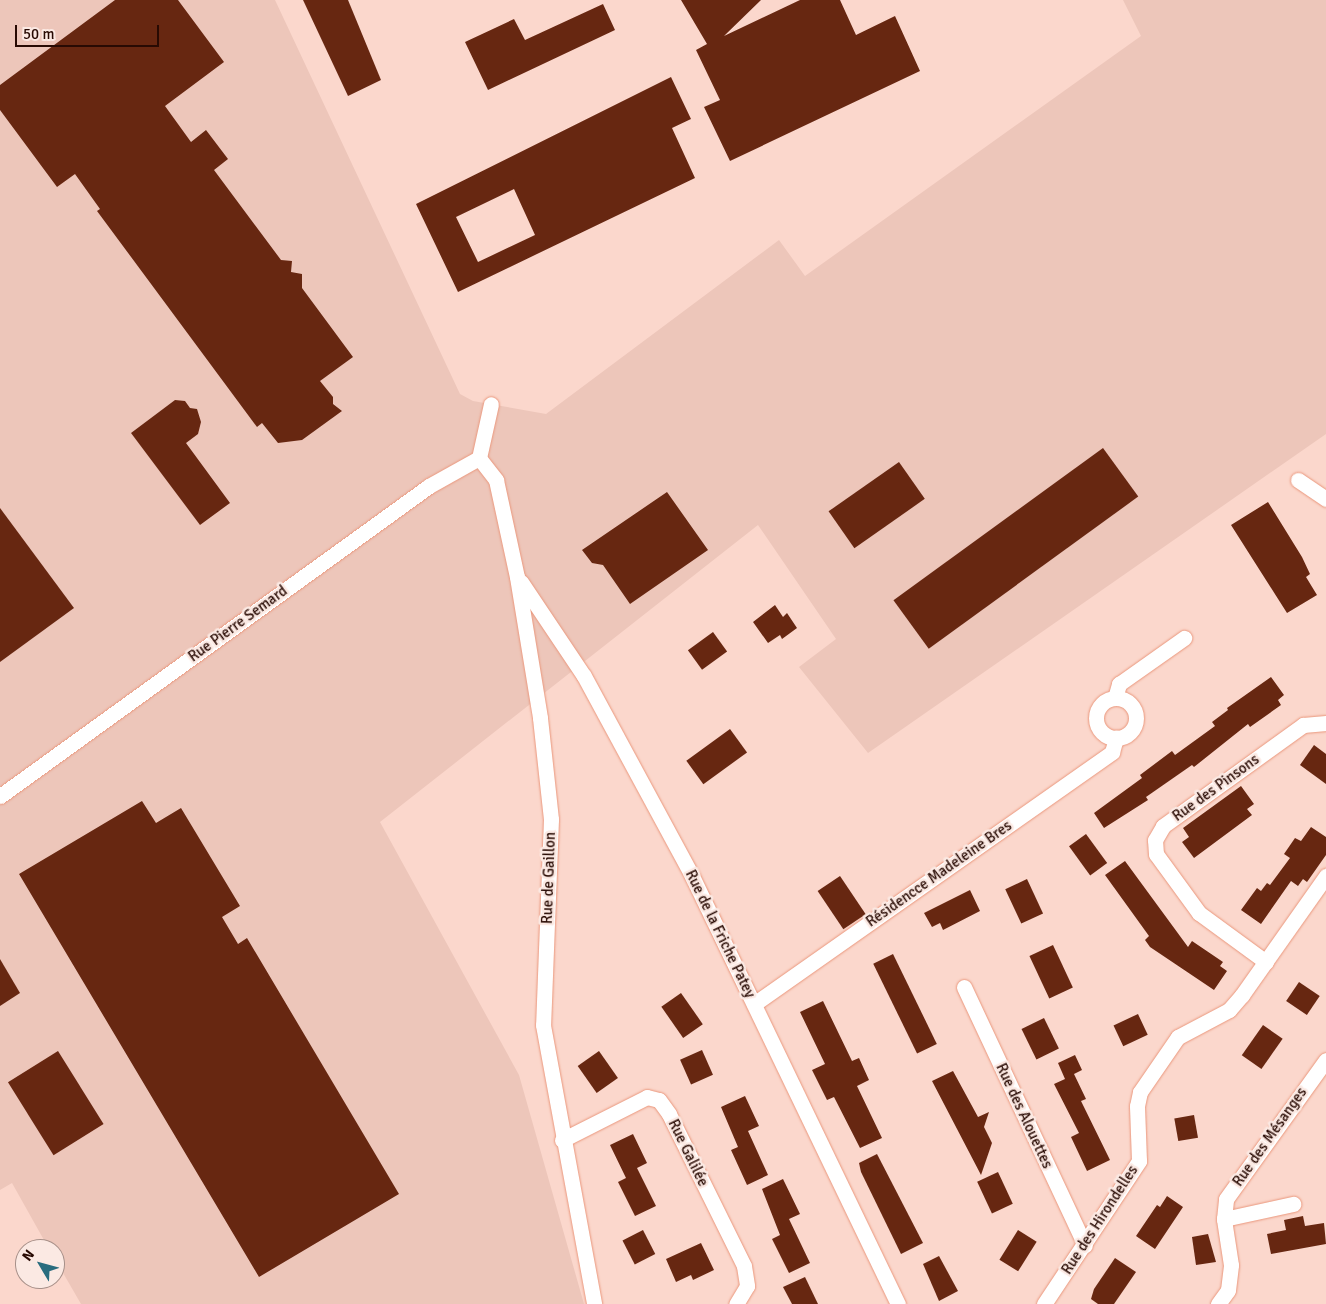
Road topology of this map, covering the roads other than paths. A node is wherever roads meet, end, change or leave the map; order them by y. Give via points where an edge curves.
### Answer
1 (491, 404) dead end
2 (479, 458) junction
3 (1298, 480) dead end
4 (1326, 499) edge
5 (517, 576) junction
6 (1184, 638) dead end
7 (1114, 698) junction
8 (1326, 723) edge
9 (1116, 738) junction
10 (0, 796) edge
11 (1326, 876) edge
12 (1266, 962) junction
13 (964, 987) dead end
14 (754, 1004) junction
15 (1326, 1060) edge
16 (562, 1140) junction
17 (1293, 1204) dead end
18 (1224, 1219) junction
19 (1085, 1245) junction
20 (594, 1304) edge
21 (736, 1304) edge
22 (898, 1304) edge
23 (1044, 1304) edge
24 (1218, 1304) edge

1 - 2 street
2 - 5 street, Rue de Gaillon via 496,480
2 - 10 street, Rue Pierre Semard via 429,486
3 - 4 street
5 - 14 street, Rue de la Friche Patey via 584,676 692,876
5 - 16 street, Rue de Gaillon via 540,718 551,819 543,1025
6 - 7 street via 1119,684
7 - 9 street via 1101,705 1096,718 1101,732
7 - 9 street, Résidencce Madeleine Bres via 1129,702 1136,715 1131,732
8 - 12 street, Rue des Pinsons via 1303,725 1163,826 1155,840 1156,854 1200,913
9 - 14 street, Résidencce Madeleine Bres via 1112,752
11 - 12 street, Rue des Hirondelles
12 - 19 street, Rue des Hirondelles via 1228,1010 1178,1037 1140,1092 1137,1106 1141,1143 1139,1161
13 - 19 street, Rue des Alouettes
14 - 22 street, Rue de la Friche Patey
15 - 18 street, Rue des Mésanges via 1226,1199
16 - 20 street, Rue de Gaillon
16 - 21 street, Rue Galilée via 647,1097 659,1100 744,1266 747,1286
17 - 18 street
18 - 24 street, Rue des Mésanges via 1231,1265 1228,1290
19 - 23 street, Rue des Hirondelles

